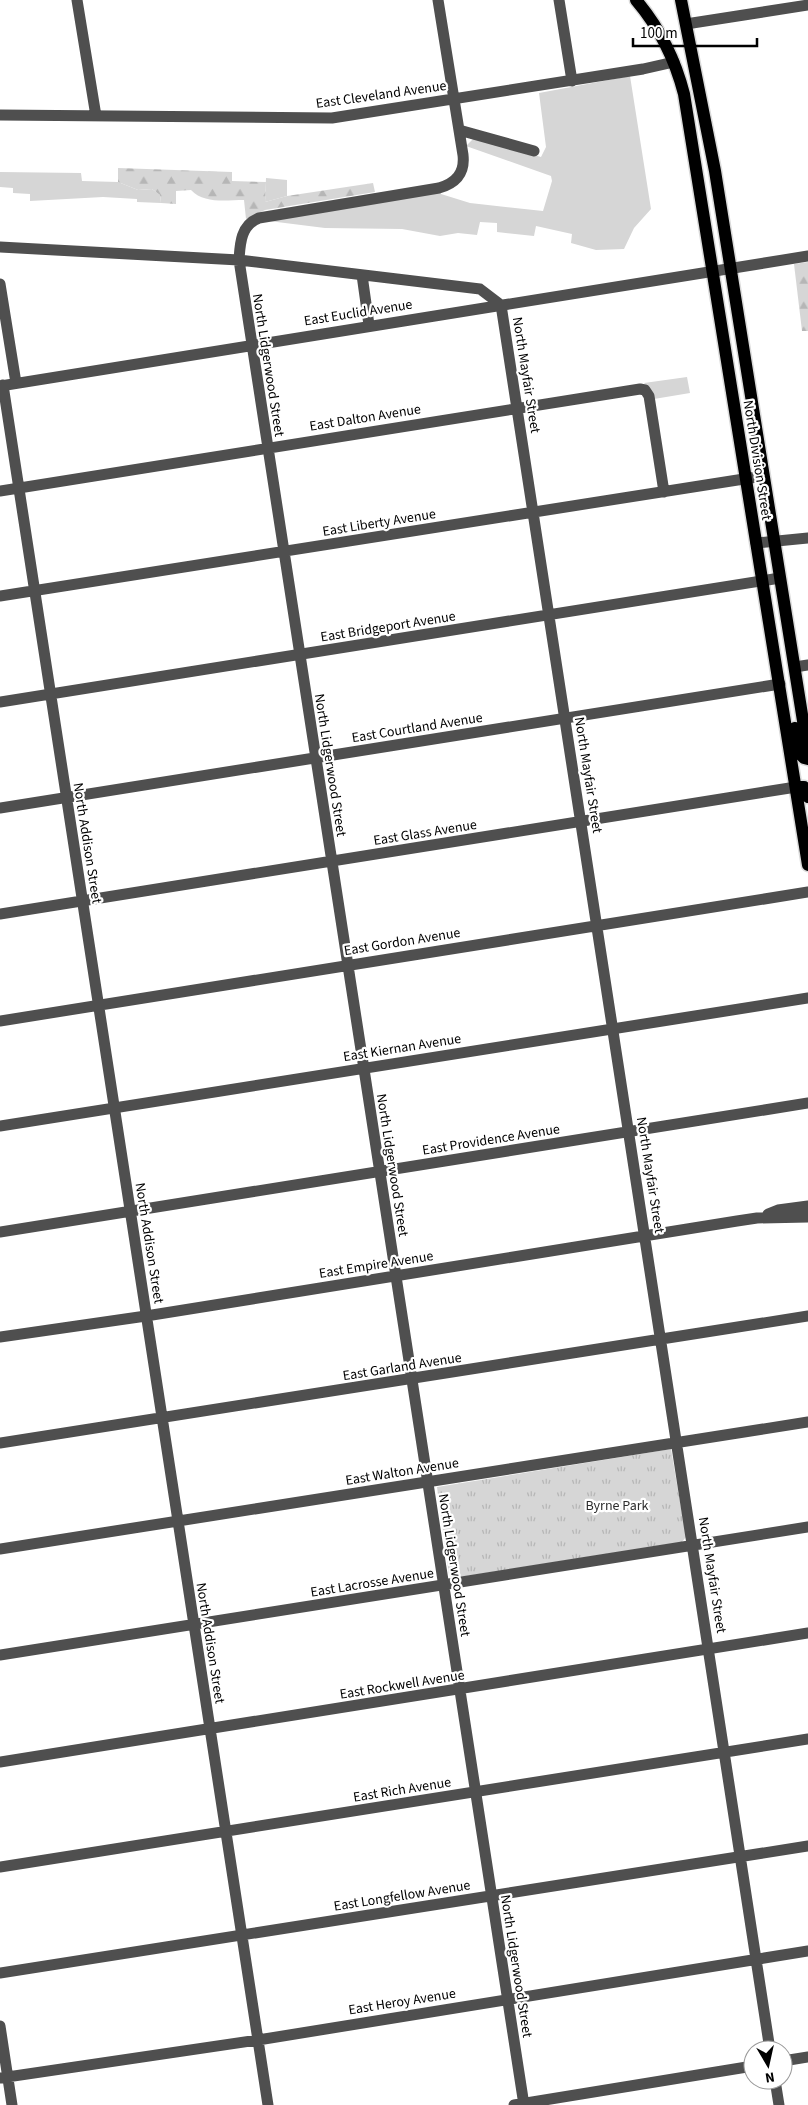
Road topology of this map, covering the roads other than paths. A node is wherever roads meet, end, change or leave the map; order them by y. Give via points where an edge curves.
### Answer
1 (77, 0) edge
2 (438, 0) edge
3 (559, 0) edge
4 (636, 0) edge
5 (681, 0) edge
6 (808, 5) edge
7 (686, 24) junction
8 (674, 62) junction
9 (572, 81) junction
10 (454, 99) junction
11 (0, 115) edge
12 (96, 116) junction
13 (459, 130) junction
14 (534, 151) dead end
15 (0, 247) edge
16 (808, 256) edge
17 (239, 260) junction
18 (721, 270) junction
19 (362, 275) junction
20 (0, 284) edge
21 (501, 305) junction
22 (369, 326) junction
23 (251, 345) junction
24 (16, 383) junction
25 (1, 385) edge
26 (517, 408) junction
27 (267, 448) junction
28 (763, 476) junction
29 (746, 478) junction
30 (18, 488) junction
31 (0, 491) edge
32 (664, 492) junction
33 (534, 513) junction
34 (808, 538) edge
35 (774, 541) junction
36 (756, 542) junction
37 (283, 552) junction
38 (780, 578) junction
39 (762, 581) junction
40 (34, 591) junction
41 (0, 596) edge
42 (549, 615) junction
43 (299, 655) junction
44 (808, 665) edge
45 (795, 667) junction
46 (780, 684) junction
47 (49, 695) junction
48 (0, 702) edge
49 (783, 706) junction
50 (565, 718) junction
51 (808, 752) edge
52 (315, 758) junction
53 (808, 759) edge
54 (796, 787) junction
55 (808, 797) edge
56 (66, 798) junction
57 (0, 808) edge
58 (581, 821) junction
59 (331, 862) junction
60 (808, 865) edge
61 (808, 892) edge
62 (81, 902) junction
63 (0, 914) edge
64 (596, 926) junction
65 (347, 965) junction
66 (808, 998) edge
67 (97, 1005) junction
68 (0, 1020) edge
69 (613, 1028) junction
70 (363, 1069) junction
71 (808, 1103) edge
72 (114, 1108) junction
73 (0, 1126) edge
74 (628, 1132) junction
75 (379, 1172) junction
76 (808, 1206) edge
77 (130, 1212) junction
78 (808, 1217) edge
79 (757, 1218) junction
80 (0, 1232) edge
81 (646, 1235) junction
82 (395, 1276) junction
83 (146, 1316) junction
84 (808, 1316) edge
85 (0, 1337) edge
86 (661, 1340) junction
87 (412, 1380) junction
88 (161, 1418) junction
89 (808, 1422) edge
90 (678, 1442) junction
91 (0, 1443) edge
92 (427, 1482) junction
93 (177, 1521) junction
94 (808, 1527) edge
95 (693, 1546) junction
96 (0, 1549) edge
97 (443, 1586) junction
98 (193, 1626) junction
99 (808, 1633) edge
100 (709, 1649) junction
101 (0, 1655) edge
102 (459, 1690) junction
103 (209, 1730) junction
104 (808, 1739) edge
105 (724, 1753) junction
106 (0, 1762) edge
107 (475, 1793) junction
108 (225, 1832) junction
109 (808, 1846) edge
110 (740, 1857) junction
111 (0, 1867) edge
112 (491, 1896) junction
113 (241, 1936) junction
114 (808, 1951) edge
115 (756, 1960) junction
116 (0, 1973) edge
117 (507, 1999) junction
118 (0, 2026) edge
119 (258, 2040) junction
120 (768, 2040) edge
121 (808, 2057) edge
122 (793, 2059) edge
123 (743, 2068) edge
124 (4, 2078) edge
125 (777, 2090) edge
126 (520, 2104) edge
127 (12, 2105) edge
128 (268, 2105) edge
129 (779, 2105) edge

1 - 12 street
2 - 10 street
3 - 9 street
4 - 8 main road, North Division Street via 660,34
5 - 7 main road, North Division Street
6 - 7 street
7 - 18 main road, North Division Street via 715,171
8 - 9 street, East Cleveland Avenue
8 - 18 main road, North Division Street
9 - 10 street, East Cleveland Avenue
10 - 12 street, East Cleveland Avenue via 332,118
10 - 13 street
11 - 12 street, East Cleveland Avenue
13 - 14 street
13 - 17 street via 464,166 455,180 438,188 255,220 243,234
15 - 17 street
16 - 18 street, East Euclid Avenue
17 - 19 street
17 - 23 street, North Lidgerwood Street
18 - 21 street, East Euclid Avenue
18 - 28 main road, North Division Street
18 - 29 main road, North Division Street
19 - 21 street via 480,289
19 - 22 street
20 - 24 street
21 - 22 street, East Euclid Avenue
21 - 26 street, North Mayfair Street
22 - 23 street, East Euclid Avenue
23 - 24 street, East Euclid Avenue
23 - 27 street, North Lidgerwood Street
24 - 25 street, East Euclid Avenue
25 - 30 street, North Addison Street
26 - 27 street, East Dalton Avenue
26 - 32 street, East Dalton Avenue via 645,390 649,396
26 - 33 street, North Mayfair Street
27 - 30 street, East Dalton Avenue
27 - 37 street, North Lidgerwood Street
28 - 29 street, East Liberty Avenue
28 - 35 main road, North Division Street
29 - 32 street, East Liberty Avenue
29 - 36 main road, North Division Street
30 - 31 street, East Dalton Avenue
30 - 40 street, North Addison Street
32 - 33 street, East Liberty Avenue
33 - 37 street, East Liberty Avenue
33 - 42 street, North Mayfair Street
34 - 35 street
35 - 36 street
35 - 38 main road, North Division Street
36 - 39 main road, North Division Street
37 - 40 street, East Liberty Avenue
37 - 43 street, North Lidgerwood Street
38 - 39 street, East Bridgeport Avenue
38 - 45 main road, North Division Street
39 - 42 street, East Bridgeport Avenue
39 - 46 main road, North Division Street
40 - 41 street, East Liberty Avenue
40 - 47 street, North Addison Street
42 - 43 street, East Bridgeport Avenue
42 - 50 street, North Mayfair Street
43 - 47 street, East Bridgeport Avenue
43 - 52 street, North Lidgerwood Street
44 - 45 street
45 - 51 main road, North Division Street
46 - 49 main road, North Division Street
46 - 50 street, East Courtland Avenue
47 - 48 street, East Bridgeport Avenue
47 - 56 street, North Addison Street
49 - 53 main road via 791,707 799,753
49 - 54 main road, North Division Street
50 - 52 street, East Courtland Avenue
50 - 58 street, North Mayfair Street
52 - 56 street, East Courtland Avenue
52 - 59 street, North Lidgerwood Street
54 - 55 main road via 804,787
54 - 58 street, East Glass Avenue
54 - 60 main road, North Division Street
56 - 57 street, East Courtland Avenue
56 - 62 street, North Addison Street
58 - 59 street, East Glass Avenue
58 - 64 street, North Mayfair Street
59 - 62 street, East Glass Avenue
59 - 65 street, North Lidgerwood Street
61 - 64 street, East Gordon Avenue
62 - 63 street, East Glass Avenue
62 - 67 street, North Addison Street
64 - 65 street, East Gordon Avenue
64 - 69 street, North Mayfair Street
65 - 67 street, East Gordon Avenue
65 - 70 street, North Lidgerwood Street
66 - 69 street, East Kiernan Avenue
67 - 68 street, East Gordon Avenue
67 - 72 street, North Addison Street
69 - 70 street, East Kiernan Avenue
69 - 74 street, North Mayfair Street
70 - 72 street, East Kiernan Avenue
70 - 75 street, North Lidgerwood Street
71 - 74 street, East Providence Avenue
72 - 73 street, East Kiernan Avenue
72 - 77 street, North Addison Street
74 - 75 street, East Providence Avenue
74 - 81 street, North Mayfair Street
75 - 77 street, East Providence Avenue
75 - 82 street, North Lidgerwood Street
76 - 79 street, East Empire Avenue via 778,1210
77 - 80 street, East Providence Avenue
77 - 83 street, North Addison Street
78 - 79 street, East Empire Avenue
79 - 81 street, East Empire Avenue
81 - 82 street, East Empire Avenue
81 - 86 street, North Mayfair Street
82 - 83 street, East Empire Avenue
82 - 87 street, North Lidgerwood Street
83 - 85 street, East Empire Avenue
83 - 88 street, North Addison Street
84 - 86 street, East Garland Avenue
86 - 87 street, East Garland Avenue
86 - 90 street, North Mayfair Street
87 - 88 street, East Garland Avenue
87 - 92 street, North Lidgerwood Street
88 - 91 street, East Garland Avenue
88 - 93 street, North Addison Street
89 - 90 street, East Walton Avenue
90 - 92 street, East Walton Avenue
90 - 95 street, North Mayfair Street
92 - 93 street, East Walton Avenue
92 - 97 street, North Lidgerwood Street
93 - 96 street, East Walton Avenue
93 - 98 street, North Addison Street
94 - 95 street, East Lacrosse Avenue
95 - 97 street, East Lacrosse Avenue
95 - 100 street, North Mayfair Street
97 - 98 street, East Lacrosse Avenue
97 - 102 street, North Lidgerwood Street
98 - 101 street, East Lacrosse Avenue
98 - 103 street, North Addison Street
99 - 100 street, East Rockwell Avenue
100 - 102 street, East Rockwell Avenue
100 - 105 street, North Mayfair Street
102 - 103 street, East Rockwell Avenue
102 - 107 street, North Lidgerwood Street
103 - 106 street, East Rockwell Avenue
103 - 108 street, North Addison Street
104 - 105 street, East Rich Avenue
105 - 107 street, East Rich Avenue
105 - 110 street, North Mayfair Street
107 - 108 street, East Rich Avenue
107 - 112 street, North Lidgerwood Street
108 - 111 street, East Rich Avenue
108 - 113 street, North Addison Street
109 - 110 street, East Longfellow Avenue
110 - 112 street, East Longfellow Avenue
110 - 115 street, North Mayfair Street
112 - 113 street, East Longfellow Avenue
112 - 117 street, North Lidgerwood Street
113 - 116 street, East Longfellow Avenue
113 - 119 street, North Addison Street
114 - 115 street, East Heroy Avenue
115 - 117 street, East Heroy Avenue
115 - 120 street, North Mayfair Street
117 - 119 street, East Heroy Avenue
117 - 126 street, North Lidgerwood Street
118 - 124 street
119 - 124 street, East Heroy Avenue
119 - 128 street, North Addison Street
121 - 122 street
123 - 126 street
124 - 127 street
125 - 129 street

